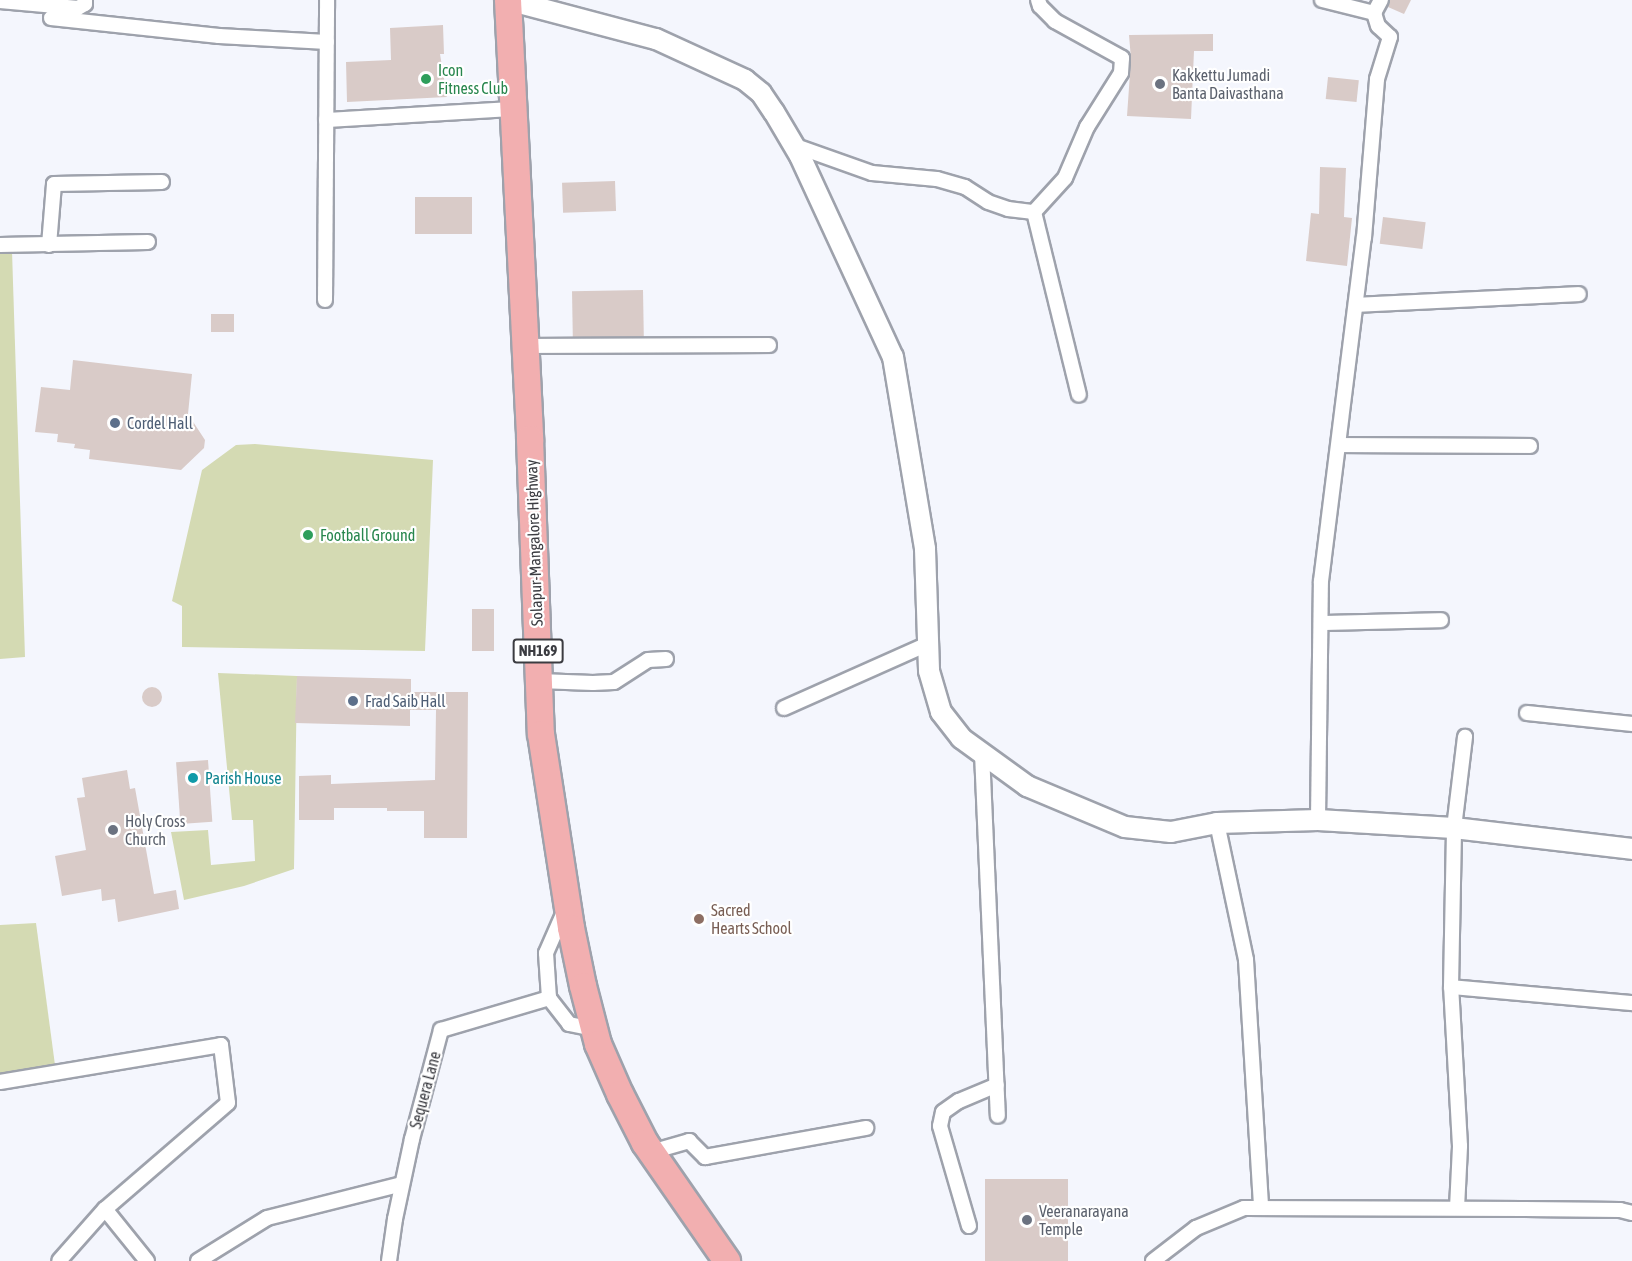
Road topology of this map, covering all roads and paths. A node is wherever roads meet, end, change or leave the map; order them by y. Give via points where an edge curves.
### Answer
1 (85, 0) edge
2 (327, 0) edge
3 (508, 0) edge
4 (1038, 0) edge
5 (1322, 0) edge
6 (1381, 0) edge
7 (0, 1) edge
8 (1374, 13) junction
9 (51, 18) dead end
10 (327, 42) junction
11 (513, 110) junction
12 (326, 120) junction
13 (793, 145) junction
14 (162, 182) dead end
15 (1034, 212) junction
16 (148, 242) dead end
17 (0, 245) edge
18 (49, 245) junction
19 (1579, 294) dead end
20 (324, 300) dead end
21 (1356, 305) junction
22 (769, 345) dead end
23 (525, 346) junction
24 (1079, 395) dead end
25 (1340, 445) junction
26 (1530, 446) dead end
27 (1441, 620) dead end
28 (1321, 623) junction
29 (928, 644) junction
30 (666, 659) dead end
31 (539, 681) junction
32 (784, 708) dead end
33 (1527, 713) dead end
34 (1632, 724) edge
35 (1466, 737) dead end
36 (982, 753) junction
37 (1318, 820) junction
38 (1217, 823) junction
39 (1454, 828) junction
40 (1632, 849) edge
41 (568, 904) junction
42 (1451, 987) junction
43 (549, 998) junction
44 (1632, 1003) edge
45 (594, 1029) junction
46 (0, 1082) edge
47 (997, 1085) junction
48 (998, 1116) dead end
49 (866, 1128) dead end
50 (651, 1152) junction
51 (402, 1184) junction
52 (1261, 1207) junction
53 (1457, 1208) junction
54 (105, 1209) junction
55 (1632, 1213) edge
56 (969, 1226) dead end
57 (59, 1261) edge
58 (147, 1261) edge
59 (198, 1261) edge
60 (389, 1261) edge
61 (727, 1261) edge
62 (1153, 1261) edge

1 - 7 street via 78,8
2 - 10 street
3 - 11 highway, Solapur-Mangalore Highway / NH169
3 - 13 street via 656,39 745,81 762,93
4 - 15 street via 1055,21 1122,58 1121,73 1087,127 1065,178
5 - 8 street
6 - 8 street
8 - 21 street via 1378,26 1390,37 1377,79
9 - 10 street via 219,36
10 - 12 street
11 - 12 street
11 - 23 highway, Solapur-Mangalore Highway / NH169
12 - 20 street
13 - 15 street via 872,173 956,184 988,202
13 - 29 street via 893,357 925,549
14 - 18 street via 54,184
15 - 24 street
16 - 18 street
17 - 18 street
19 - 21 street
21 - 25 street
22 - 23 street
23 - 31 highway, Solapur-Mangalore Highway / NH169
25 - 26 street
25 - 28 street via 1321,581
27 - 28 street
28 - 37 street
29 - 32 street
29 - 36 street via 929,671 941,712 961,738
30 - 31 street via 648,660 614,681
31 - 41 highway, Solapur-Mangalore Highway / NH169 via 541,734
33 - 34 street
35 - 39 street
36 - 38 street via 1027,786 1125,827 1171,832
36 - 47 street
37 - 38 street
37 - 39 street
38 - 52 street via 1246,960
39 - 40 street
39 - 42 street
41 - 43 street via 546,953
41 - 45 highway, Solapur-Mangalore Highway / NH169
42 - 44 street
42 - 53 street via 1460,1146
43 - 45 street via 569,1024
43 - 51 street, Sequera Lane via 441,1030
45 - 50 highway, Solapur-Mangalore Highway / NH169 via 620,1094
46 - 54 street via 221,1045 228,1102
47 - 48 street
47 - 56 street via 976,1091 951,1106 944,1112 940,1126
49 - 50 street via 705,1157 689,1141
50 - 61 highway, Solapur-Mangalore Highway / NH169
51 - 59 street via 267,1218
51 - 60 street, Sequera Lane
52 - 53 street
52 - 62 street via 1244,1208 1196,1228
53 - 55 street
54 - 57 street
54 - 58 street

